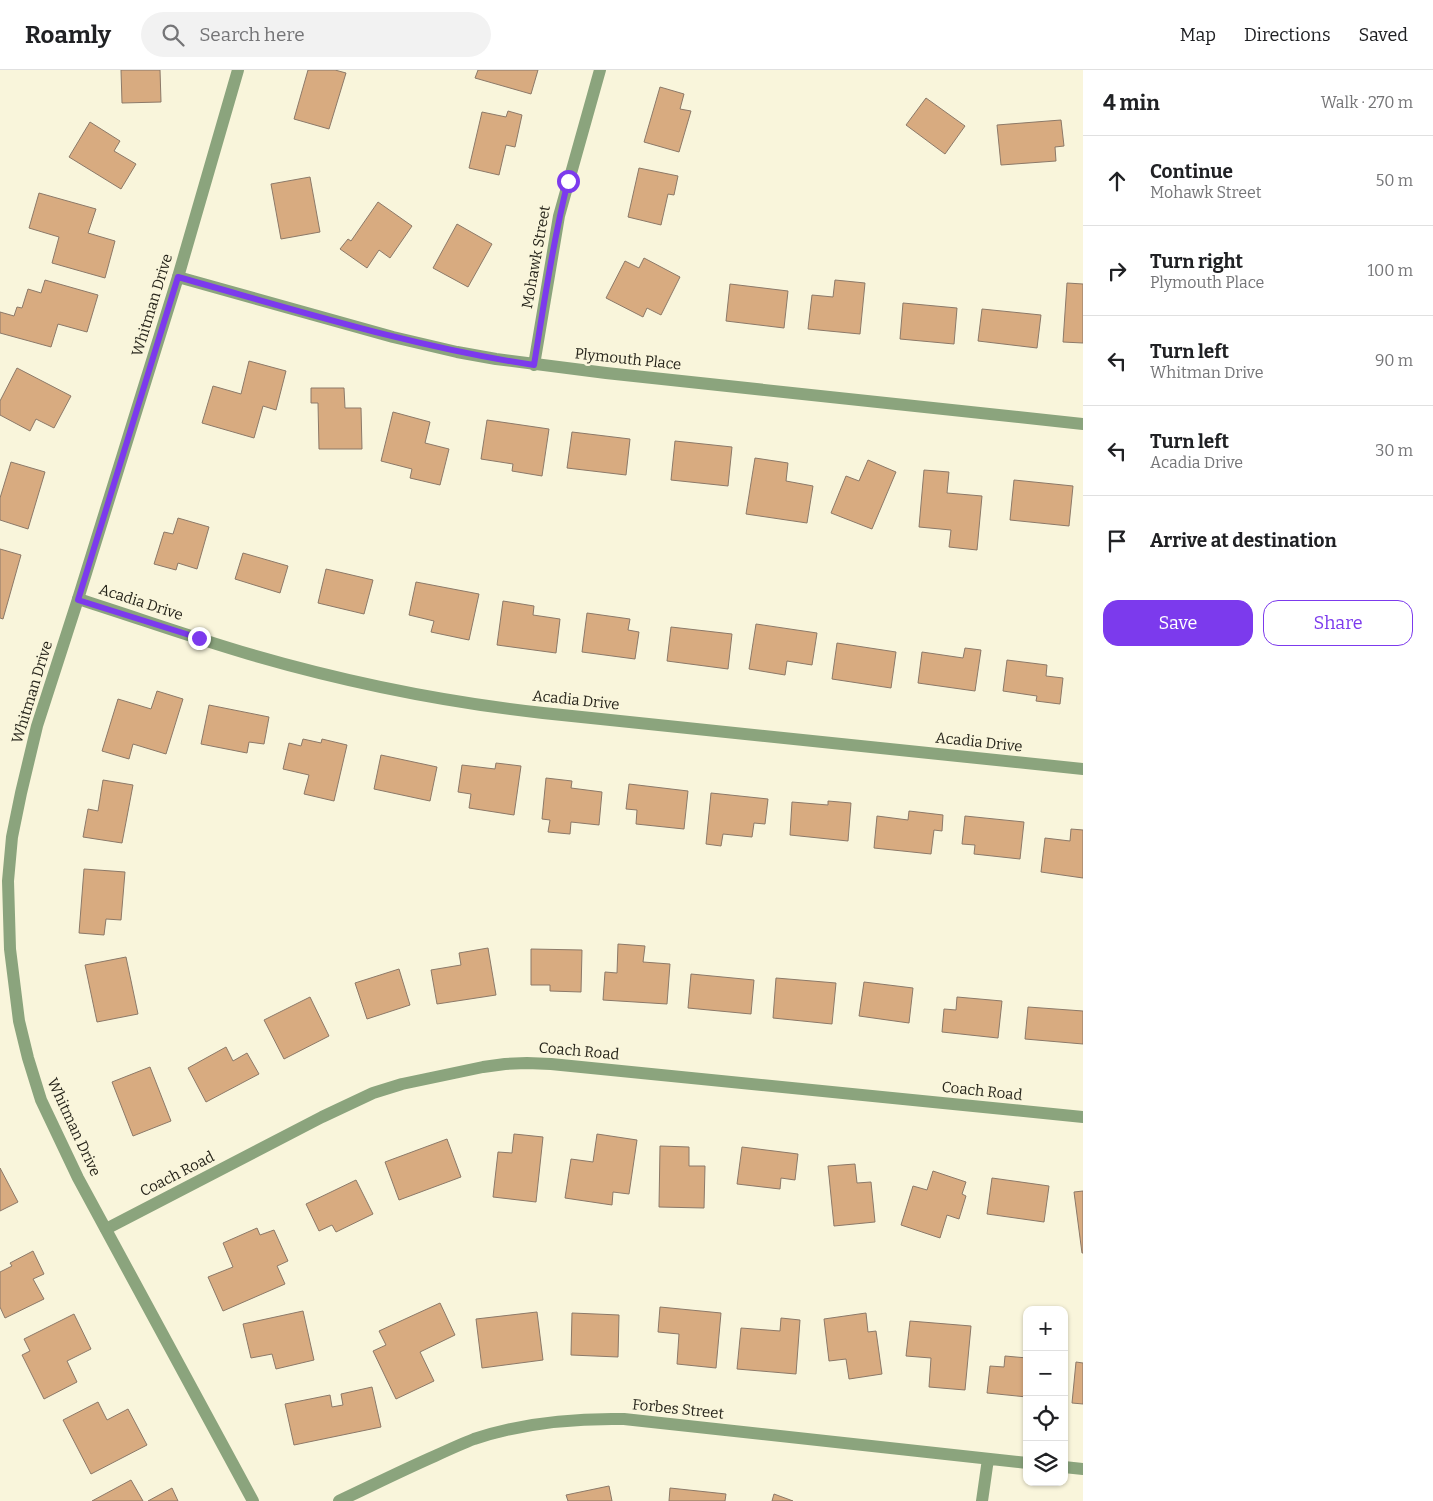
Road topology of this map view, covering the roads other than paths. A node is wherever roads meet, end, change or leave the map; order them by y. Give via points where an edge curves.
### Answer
1 (238, 70) edge
2 (600, 70) edge
3 (178, 277) junction
4 (534, 365) junction
5 (1083, 424) edge
6 (78, 600) junction
7 (1083, 769) edge
8 (1083, 1118) edge
9 (106, 1229) junction
10 (988, 1459) junction
11 (1023, 1463) edge
12 (1068, 1467) edge
13 (1083, 1469) edge
14 (253, 1501) edge
15 (339, 1501) edge
16 (982, 1501) edge

1 - 3 street, Whitman Drive
2 - 4 street, Mohawk Street via 559,216
3 - 4 street, Plymouth Place via 393,337
3 - 6 street, Whitman Drive
4 - 5 street, Plymouth Place
6 - 7 street, Acadia Drive via 248,654 462,702
6 - 9 street, Whitman Drive via 27,766 12,837 8,915 14,984 28,1058 44,1108
8 - 9 street, Coach Road via 551,1064 505,1064 402,1084 373,1093
9 - 14 street, Whitman Drive
10 - 11 street, Forbes Street
10 - 15 street, Forbes Street via 624,1419 598,1419 510,1429 473,1440
10 - 16 street
12 - 13 street

